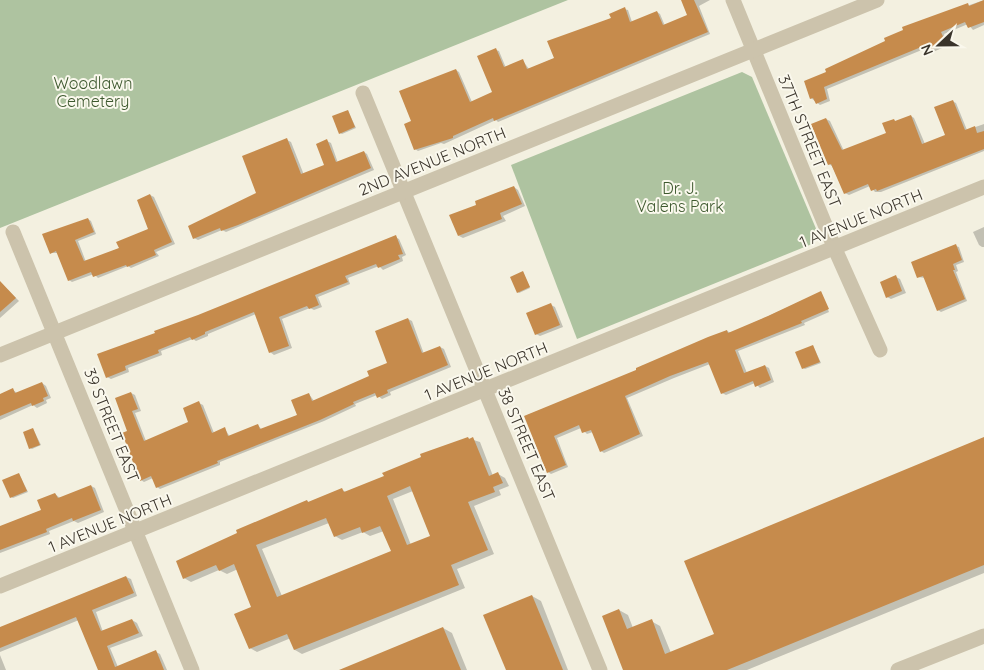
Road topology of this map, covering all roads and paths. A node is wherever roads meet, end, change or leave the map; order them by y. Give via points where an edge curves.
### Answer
1 (733, 0) edge
2 (877, 0) edge
3 (753, 51) junction
4 (363, 93) dead end
5 (984, 187) edge
6 (404, 191) junction
7 (13, 232) dead end
8 (835, 249) junction
9 (56, 333) junction
10 (880, 350) dead end
11 (0, 356) edge
12 (485, 390) junction
13 (136, 531) junction
14 (0, 586) edge
15 (984, 636) edge
16 (192, 670) edge
17 (600, 670) edge
18 (898, 670) edge

1 - 3 street, 37TH STREET EAST
2 - 3 street, 2ND AVENUE NORTH
3 - 6 street, 2ND AVENUE NORTH
3 - 8 street, 37TH STREET EAST
4 - 6 street, 38 STREET EAST
5 - 8 street, 1 AVENUE NORTH
6 - 9 street, 2ND AVENUE NORTH
6 - 12 street, 38 STREET EAST
7 - 9 street, 39 STREET EAST
8 - 10 street, 37TH STREET EAST
8 - 12 street, 1 AVENUE NORTH
9 - 11 street, 2ND AVENUE NORTH
9 - 13 street, 39 STREET EAST
12 - 13 street, 1 AVENUE NORTH
12 - 17 street, 38 STREET EAST
13 - 14 street, 1 AVENUE NORTH
13 - 16 street, 39 STREET EAST
15 - 18 street

